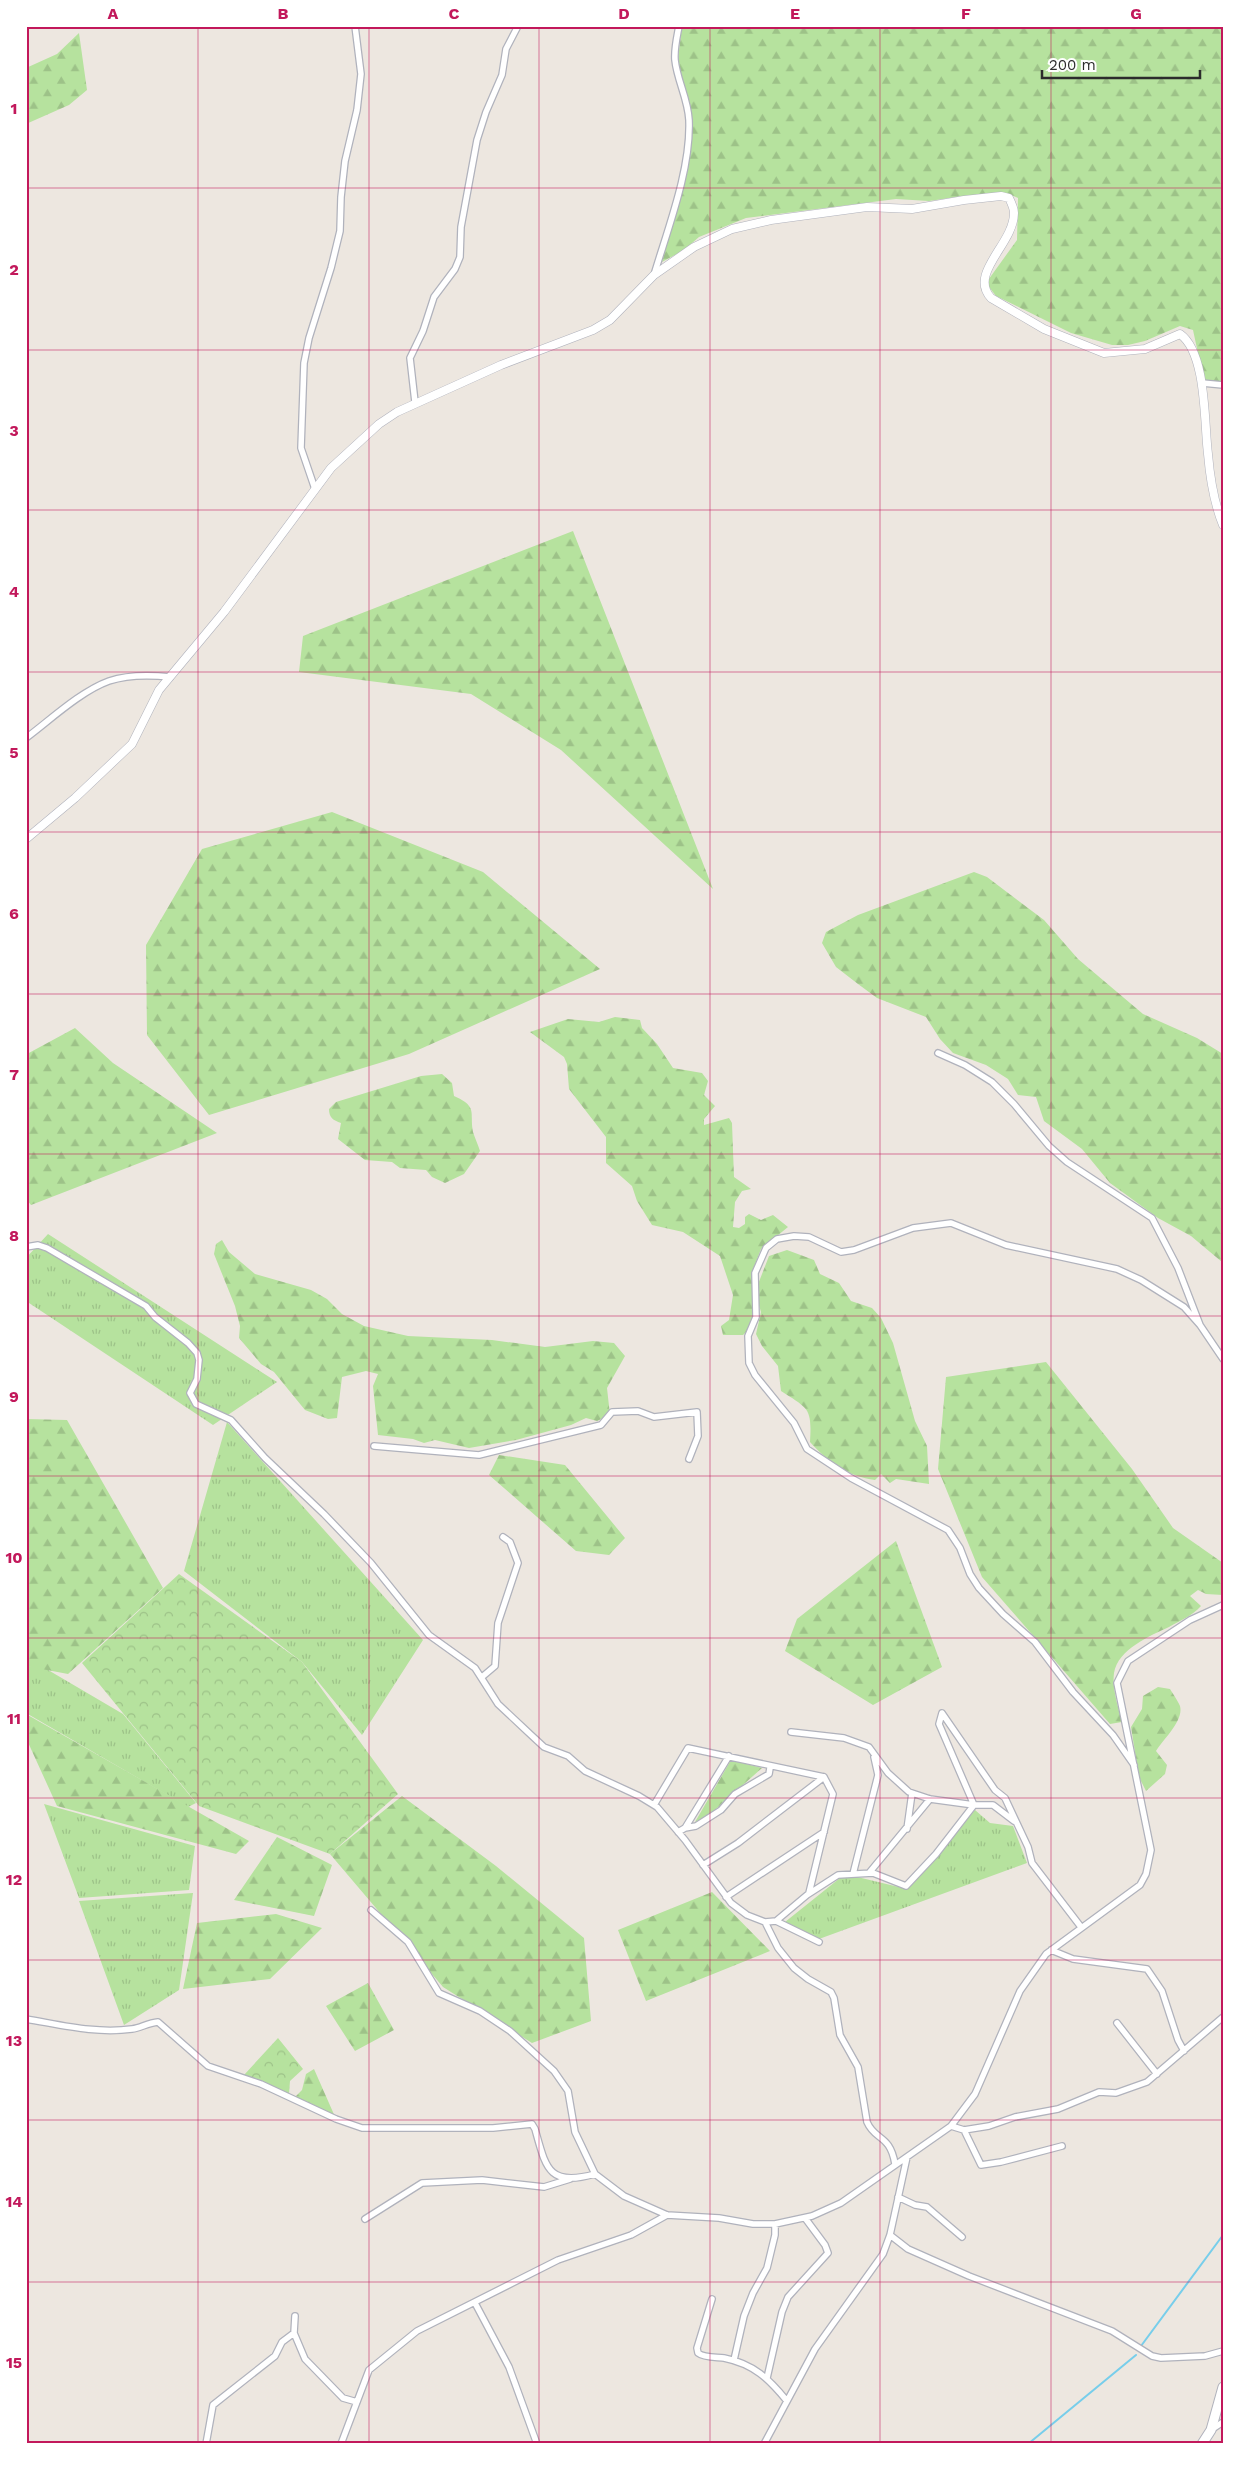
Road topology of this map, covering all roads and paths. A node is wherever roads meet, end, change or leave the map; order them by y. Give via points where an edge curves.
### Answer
1 (355, 26) edge
2 (518, 26) edge
3 (679, 26) edge
4 (654, 275) junction
5 (1202, 383) junction
6 (1223, 386) edge
7 (415, 402) junction
8 (315, 489) junction
9 (1223, 525) edge
10 (170, 677) junction
11 (26, 738) edge
12 (26, 839) edge
13 (938, 1053) dead end
14 (26, 1247) edge
15 (1200, 1325) junction
16 (1223, 1358) edge
17 (374, 1446) dead end
18 (689, 1459) dead end
19 (503, 1538) dead end
20 (1223, 1605) edge
21 (482, 1678) junction
22 (791, 1732) dead end
23 (874, 1755) junction
24 (729, 1756) junction
25 (1135, 1767) junction
26 (770, 1768) dead end
27 (824, 1777) junction
28 (912, 1793) junction
29 (930, 1799) junction
30 (654, 1805) junction
31 (974, 1806) junction
32 (1015, 1822) junction
33 (686, 1828) junction
34 (906, 1829) junction
35 (678, 1832) junction
36 (824, 1832) junction
37 (703, 1865) junction
38 (869, 1873) junction
39 (853, 1874) junction
40 (809, 1893) junction
41 (726, 1897) junction
42 (371, 1910) dead end
43 (776, 1921) junction
44 (765, 1922) junction
45 (1081, 1927) junction
46 (819, 1942) dead end
47 (1051, 1950) junction
48 (1223, 2017) edge
49 (26, 2019) edge
50 (1117, 2023) dead end
51 (1184, 2051) junction
52 (1157, 2074) junction
53 (951, 2126) junction
54 (964, 2130) junction
55 (1062, 2146) dead end
56 (907, 2157) junction
57 (895, 2164) junction
58 (595, 2174) junction
59 (572, 2179) junction
60 (898, 2197) junction
61 (667, 2215) junction
62 (806, 2218) junction
63 (364, 2219) dead end
64 (775, 2224) junction
65 (890, 2235) junction
66 (962, 2236) dead end
67 (712, 2299) dead end
68 (475, 2303) junction
69 (295, 2316) dead end
70 (294, 2334) junction
71 (1223, 2351) edge
72 (734, 2360) junction
73 (767, 2378) junction
74 (1223, 2387) edge
75 (357, 2402) junction
76 (787, 2402) junction
77 (1223, 2422) edge
78 (1211, 2430) junction
79 (206, 2444) edge
80 (342, 2444) edge
81 (537, 2444) edge
82 (764, 2444) edge
83 (1202, 2444) edge

1 - 8 street via 360,80 340,197 340,230 304,363 301,448
2 - 7 street via 506,49 502,74 477,140 461,227 460,257 434,297 424,331 410,358
3 - 4 street via 675,59 689,121 670,222
4 - 5 street via 694,247 732,229 771,220 867,208 912,209 1001,196 1009,198 1014,211 1010,232 985,272 985,291 991,298 1044,329 1104,353 1145,349 1180,334 1189,340
4 - 7 street via 610,320 594,330
5 - 6 street
5 - 9 street via 1215,504
7 - 8 street via 379,424 356,444
8 - 10 street via 224,612
10 - 11 street via 150,675 109,681 87,693
10 - 12 street via 152,703 132,744
13 - 15 street via 992,1082 1067,1162 1152,1218 1178,1268
14 - 21 street via 38,1245 46,1248 127,1294 146,1306 188,1343 200,1360 190,1394 196,1404 231,1420 365,1558 429,1635 469,1663
15 - 16 street
15 - 25 street via 1184,1307 1142,1280 1117,1269 1006,1245 951,1223 912,1228 841,1252 809,1237 777,1239 766,1248 755,1274 756,1317 748,1336 749,1363 794,1423 807,1450 851,1478 948,1530 979,1588 1035,1642 1073,1692 1113,1735
17 - 18 street via 479,1455 601,1425 612,1412 638,1410 654,1417 697,1412 698,1436
19 - 21 street via 510,1542 518,1563 498,1623 494,1666
20 - 25 street via 1190,1620 1128,1661 1122,1670 1117,1683 1118,1692
21 - 30 street via 498,1704 544,1747 568,1756 585,1771
22 - 23 street via 844,1738 869,1748
23 - 28 street via 888,1773
23 - 39 street via 878,1775
24 - 27 street
24 - 30 street via 688,1748
24 - 33 street
25 - 45 street via 1150,1850 1146,1874 1140,1885
26 - 33 street via 768,1774 735,1794 722,1810 696,1826
27 - 36 street via 833,1794
27 - 37 street via 738,1843
28 - 29 street
28 - 34 street
29 - 31 street
29 - 34 street
30 - 35 street
31 - 32 street via 993,1805
31 - 32 street via 939,1724 942,1714 995,1790 1005,1798
31 - 38 street via 906,1886
32 - 45 street via 1032,1863
33 - 35 street
34 - 38 street
35 - 37 street
36 - 40 street
36 - 41 street
37 - 41 street
38 - 39 street
39 - 40 street via 838,1875
40 - 43 street
41 - 44 street via 747,1915
42 - 58 street via 408,1942 439,1993 480,2011 510,2031 554,2071 568,2091 575,2132
43 - 44 street
43 - 46 street
44 - 57 street via 778,1948 794,1968 831,1992 840,2035 858,2067 867,2122 890,2145
45 - 47 street
47 - 51 street via 1073,1959 1147,1969 1162,1991
47 - 53 street via 1032,1970 1020,1991 975,2094
48 - 51 street
49 - 59 street via 97,2032 134,2029 145,2023 158,2022 208,2066 261,2084 362,2128 493,2128 532,2124 545,2164 560,2177
50 - 52 street
51 - 52 street
52 - 54 street via 1147,2082 1116,2093 1099,2092 1058,2109
53 - 54 street
53 - 56 street
54 - 55 street via 981,2165
56 - 57 street
56 - 60 street
57 - 62 street via 841,2203
58 - 59 street
58 - 61 street via 624,2196
59 - 63 street via 544,2187 482,2180 422,2183
60 - 65 street
60 - 66 street via 927,2207
61 - 64 street
61 - 68 street via 631,2234 558,2260
62 - 64 street
62 - 73 street via 828,2253 788,2297
64 - 72 street via 767,2268 752,2293
65 - 71 street via 908,2249 969,2276 1112,2331 1152,2356 1204,2356
65 - 76 street via 877,2265 829,2327
67 - 72 street via 697,2352 701,2356
68 - 75 street via 417,2331 369,2370
68 - 81 street via 510,2367
69 - 70 street
70 - 75 street via 305,2359 333,2390 343,2398
70 - 79 street via 282,2342 275,2356 213,2406
72 - 73 street
73 - 76 street
74 - 78 main road
75 - 80 street
76 - 82 street
77 - 78 street
78 - 83 main road

